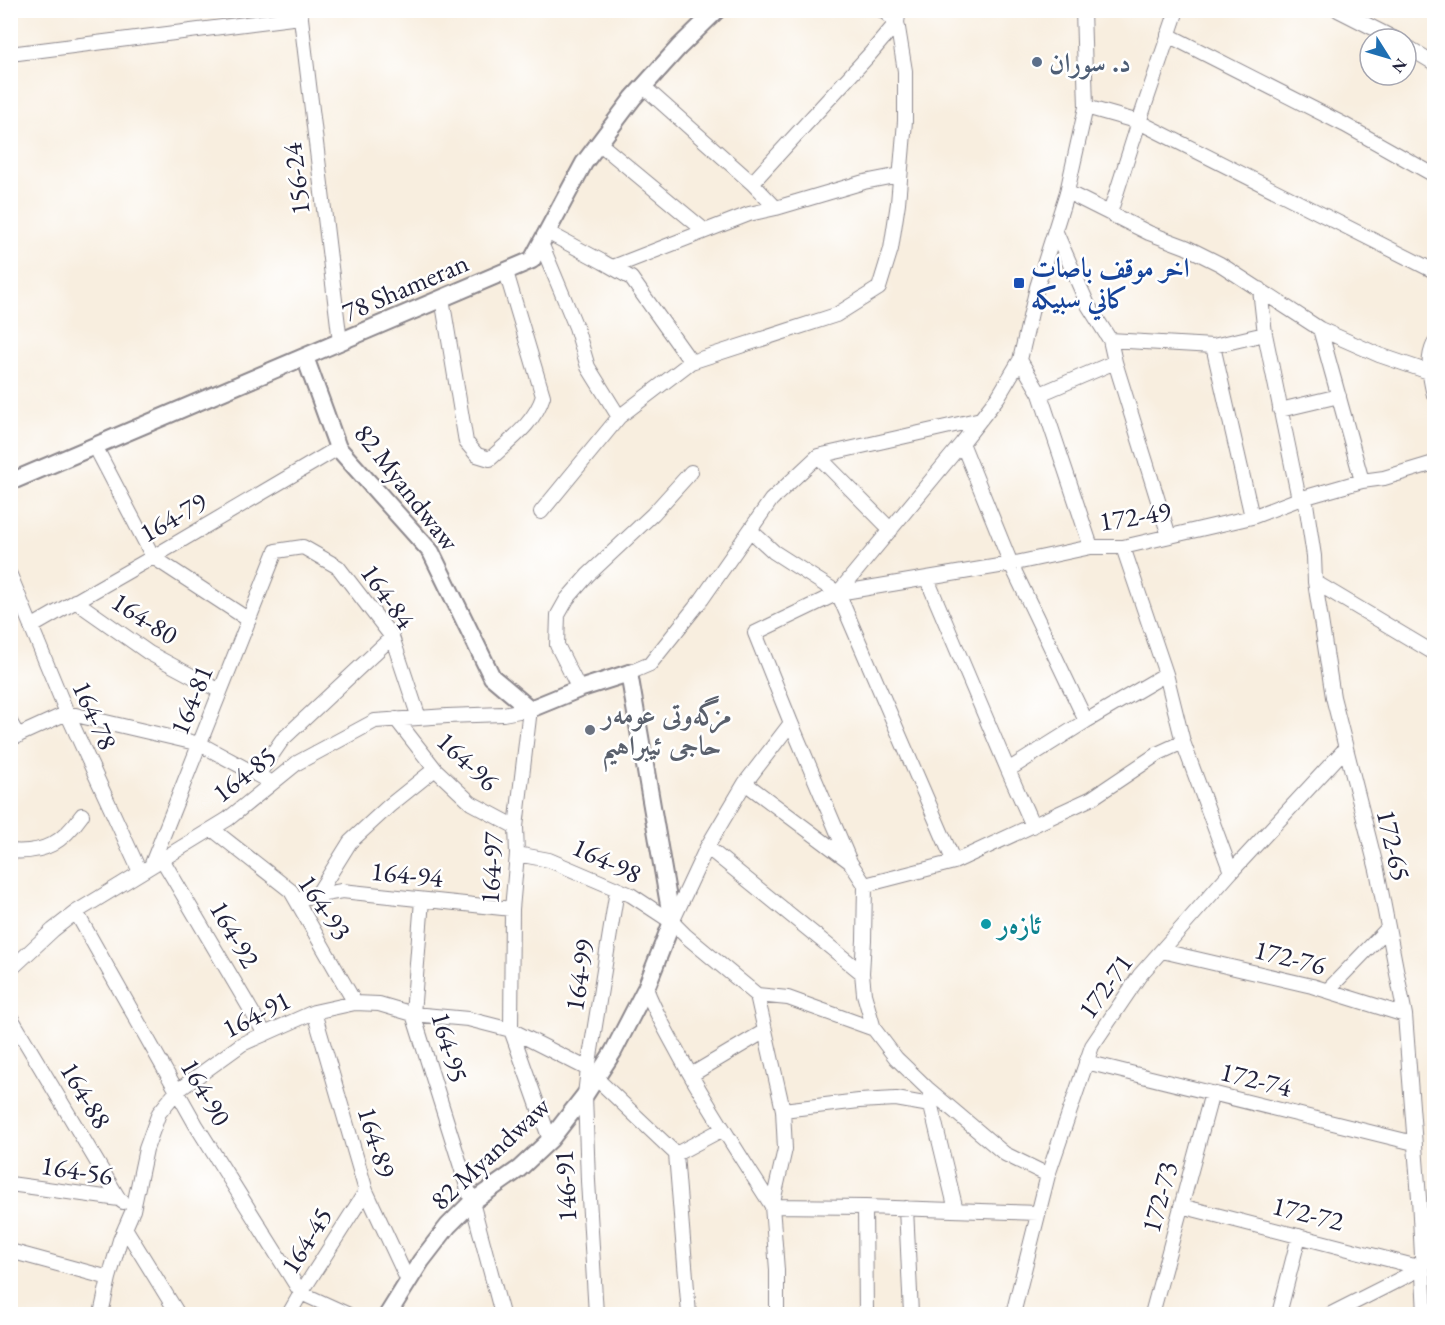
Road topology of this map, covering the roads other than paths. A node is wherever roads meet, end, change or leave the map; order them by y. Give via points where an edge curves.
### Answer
1 (717, 10) edge
2 (882, 10) edge
3 (1083, 10) edge
4 (1177, 10) edge
5 (1338, 10) edge
6 (300, 14) edge
7 (898, 16) edge
8 (1371, 27) edge
9 (1168, 35) junction
10 (1418, 53) edge
11 (10, 54) edge
12 (1434, 63) edge
13 (644, 87) junction
14 (1086, 107) junction
15 (1139, 122) junction
16 (599, 143) junction
17 (900, 175) junction
18 (1434, 175) edge
19 (752, 183) junction
20 (1067, 192) junction
21 (776, 208) junction
22 (1110, 213) junction
23 (1055, 230) junction
24 (705, 231) junction
25 (544, 238) junction
26 (613, 267) junction
27 (1434, 271) edge
28 (506, 272) junction
29 (1260, 289) junction
30 (442, 298) junction
31 (1320, 329) junction
32 (1265, 334) junction
33 (1110, 340) junction
34 (340, 342) junction
35 (1434, 344) edge
36 (1213, 346) junction
37 (306, 357) junction
38 (1020, 360) junction
39 (691, 362) junction
40 (1115, 362) junction
41 (1429, 372) junction
42 (1040, 394) junction
43 (1434, 395) edge
44 (1339, 396) junction
45 (1280, 410) junction
46 (619, 417) junction
47 (981, 419) junction
48 (962, 443) junction
49 (95, 446) junction
50 (338, 448) junction
51 (818, 456) junction
52 (1434, 462) edge
53 (692, 472) dead end
54 (1362, 481) junction
55 (10, 482) edge
56 (1302, 498) junction
57 (541, 512) dead end
58 (1252, 517) junction
59 (750, 530) junction
60 (891, 530) junction
61 (1169, 536) junction
62 (1091, 547) junction
63 (1123, 547) junction
64 (276, 550) joint
65 (153, 557) junction
66 (1011, 564) junction
67 (10, 575) edge
68 (927, 579) junction
69 (1315, 582) junction
70 (838, 592) junction
71 (75, 601) junction
72 (16, 603) edge
73 (249, 620) junction
74 (31, 627) junction
75 (392, 637) junction
76 (1434, 653) edge
77 (629, 673) junction
78 (1166, 674) junction
79 (579, 689) junction
80 (220, 691) junction
81 (530, 709) junction
82 (67, 713) junction
83 (419, 718) junction
84 (396, 719) junction
85 (1086, 721) junction
86 (10, 722) edge
87 (791, 723) junction
88 (14, 738) edge
89 (1183, 742) junction
90 (200, 744) junction
91 (1346, 748) junction
92 (435, 770) junction
93 (1008, 770) junction
94 (258, 775) junction
95 (272, 783) junction
96 (745, 783) junction
97 (82, 815) dead end
98 (1033, 826) junction
99 (516, 827) junction
100 (212, 829) junction
101 (707, 847) junction
102 (10, 851) edge
103 (517, 854) junction
104 (850, 862) junction
105 (954, 862) junction
106 (151, 866) junction
107 (1231, 872) junction
108 (864, 885) junction
109 (617, 890) junction
110 (317, 895) junction
111 (296, 899) junction
112 (422, 900) junction
113 (512, 909) junction
114 (76, 912) junction
115 (672, 922) junction
116 (1388, 928) junction
117 (1162, 951) junction
118 (15, 965) edge
119 (862, 973) junction
120 (10, 981) edge
121 (646, 988) junction
122 (1327, 991) junction
123 (757, 995) junction
124 (355, 1003) junction
125 (314, 1012) junction
126 (413, 1014) junction
127 (1405, 1015) junction
128 (10, 1016) edge
129 (874, 1029) junction
130 (511, 1030) junction
131 (765, 1030) junction
132 (266, 1034) junction
133 (1086, 1062) junction
134 (592, 1074) junction
135 (691, 1075) junction
136 (927, 1088) junction
137 (177, 1091) junction
138 (1212, 1093) junction
139 (585, 1095) junction
140 (930, 1105) junction
141 (783, 1110) junction
142 (723, 1129) junction
143 (550, 1140) junction
144 (1414, 1143) junction
145 (676, 1154) junction
146 (1048, 1175) junction
147 (10, 1184) edge
148 (366, 1191) junction
149 (119, 1199) junction
150 (472, 1202) junction
151 (772, 1206) junction
152 (1181, 1206) junction
153 (865, 1207) junction
154 (906, 1208) junction
155 (132, 1210) junction
156 (956, 1210) junction
157 (1038, 1213) junction
158 (125, 1228) junction
159 (1299, 1236) junction
160 (10, 1251) edge
161 (1422, 1268) junction
162 (109, 1278) junction
163 (408, 1281) junction
164 (301, 1293) junction
165 (101, 1314) edge
166 (178, 1314) edge
167 (290, 1314) edge
168 (347, 1314) edge
169 (388, 1314) edge
170 (502, 1314) edge
171 (596, 1314) edge
172 (689, 1314) edge
173 (777, 1314) edge
174 (866, 1314) edge
175 (911, 1314) edge
176 (1013, 1314) edge
177 (1152, 1314) edge
178 (1280, 1314) edge
179 (1330, 1314) edge
180 (1425, 1314) edge

1 - 13 street, 78 Shameran
2 - 7 street
3 - 14 street
4 - 9 street
5 - 8 street
6 - 11 street
6 - 34 street, 156-24
7 - 17 street via 905,71
7 - 19 street via 870,54
9 - 15 street
9 - 18 street
10 - 12 street
13 - 16 street, 78 Shameran
13 - 19 street
14 - 15 street
14 - 20 street
15 - 22 street
15 - 27 street
16 - 24 street
16 - 25 street, 78 Shameran
17 - 21 street
17 - 39 street via 891,249 879,288 836,315
19 - 21 street
20 - 22 street
20 - 23 street
21 - 24 street
22 - 29 street via 1220,264
23 - 33 street via 1088,305
23 - 38 street
24 - 26 street
25 - 26 street
25 - 28 street, 78 Shameran via 532,260
25 - 46 street via 588,367
26 - 39 street via 632,278
28 - 30 street, 78 Shameran
28 - 30 street via 543,396 534,417 490,459 477,455 466,442
29 - 31 street
29 - 32 street, 172-65
30 - 34 street, 78 Shameran
31 - 41 street
31 - 44 street
32 - 36 street
32 - 45 street, 172-65
33 - 36 street
33 - 40 street
34 - 37 street, 78 Shameran
35 - 41 street
36 - 58 street
37 - 49 street, 78 Shameran
37 - 50 street, 82 Myandwaw
38 - 42 street
38 - 47 street
39 - 46 street
40 - 42 street
40 - 61 street
41 - 43 street
42 - 62 street
44 - 45 street
44 - 54 street
45 - 56 street, 172-65
46 - 57 street
47 - 48 street
47 - 51 street
48 - 60 street
48 - 66 street
49 - 55 street, 78 Shameran
49 - 65 street
50 - 65 street, 164-79
50 - 81 street, 82 Myandwaw via 431,552 492,677
51 - 59 street via 771,500
51 - 60 street
52 - 54 street, 172-49
53 - 79 street via 588,575 558,615 557,645
54 - 56 street, 172-49
56 - 58 street, 172-49
56 - 69 street, 172-65
58 - 61 street, 172-49
59 - 70 street via 774,552
59 - 77 street via 650,664
60 - 70 street
61 - 63 street, 172-49
62 - 63 street, 172-49
62 - 66 street, 172-49
63 - 78 street
64 - 73 street, 164-81
64 - 75 street, 164-84 via 303,547 338,567
65 - 71 street, 164-79
65 - 73 street
66 - 68 street, 172-49
66 - 85 street
67 - 72 street, 164-78
68 - 70 street, 172-49
68 - 93 street
69 - 76 street
69 - 91 street, 172-65 via 1333,697
70 - 87 street via 755,633
70 - 105 street
71 - 74 street, 164-79
71 - 80 street, 164-80 via 149,653
72 - 74 street, 164-78
73 - 80 street, 164-81
74 - 82 street, 164-78
75 - 83 street, 164-84
75 - 94 street via 282,740
77 - 79 street
77 - 115 street
78 - 85 street
78 - 89 street
79 - 81 street
80 - 90 street, 164-81
81 - 83 street, 164-85
81 - 99 street, 164-97
82 - 88 street
82 - 90 street
82 - 106 street, 164-78
83 - 84 street, 164-85
84 - 92 street, 164-96
84 - 95 street, 164-85 via 375,721 297,763
85 - 93 street
86 - 88 street
87 - 96 street
87 - 104 street
89 - 98 street via 1159,753 1092,798
89 - 107 street
90 - 94 street
90 - 106 street, 164-81
91 - 107 street, 172-71
91 - 116 street, 172-65
92 - 99 street, 164-96 via 471,803
92 - 110 street, 164-93 via 350,842
93 - 98 street
94 - 95 street
95 - 100 street, 164-85
96 - 101 street
96 - 104 street
97 - 102 street via 66,835 50,846
98 - 105 street
99 - 103 street, 164-97
100 - 106 street, 164-85
100 - 111 street, 164-93
101 - 115 street
101 - 119 street
103 - 109 street, 164-98 via 549,860
103 - 113 street, 164-97
104 - 108 street
105 - 108 street
106 - 114 street, 164-85
106 - 132 street, 164-92
107 - 117 street, 172-71
108 - 119 street
109 - 115 street, 164-98
109 - 134 street, 164-99
110 - 111 street, 164-94
110 - 112 street, 164-94 via 342,891
111 - 124 street, 164-93
112 - 113 street, 164-94
112 - 126 street, 164-95
113 - 130 street, 164-97
114 - 118 street, 164-85
114 - 137 street, 164-90
115 - 121 street, 82 Myandwaw
115 - 123 street, 164-98
116 - 122 street
116 - 127 street, 172-65
117 - 122 street, 172-76
117 - 133 street, 172-71 via 1140,975 1092,1046
118 - 120 street, 164-85
119 - 129 street
121 - 134 street, 82 Myandwaw via 613,1052
121 - 135 street
122 - 127 street, 172-76
123 - 129 street via 788,998
123 - 131 street
124 - 125 street, 164-91
124 - 126 street, 164-91 via 379,1004
125 - 132 street, 164-91
125 - 148 street, 164-89
126 - 130 street, 164-91 via 468,1018
126 - 150 street, 164-95
127 - 144 street, 172-65
128 - 149 street, 164-88
129 - 136 street via 896,1058
130 - 134 street
130 - 143 street, 164-97
131 - 135 street
131 - 141 street
132 - 137 street, 164-91 via 242,1044
133 - 138 street, 172-74
133 - 146 street, 172-71
134 - 139 street, 82 Myandwaw
134 - 145 street
135 - 142 street
136 - 140 street
136 - 146 street via 1005,1154
137 - 155 street, 164-91 via 159,1113
137 - 164 street, 164-90
138 - 144 street, 172-74
138 - 152 street, 172-73
139 - 143 street, 82 Myandwaw
139 - 171 street, 146-91
140 - 141 street via 896,1099
140 - 156 street
141 - 151 street via 785,1149
142 - 145 street
142 - 151 street
143 - 150 street, 82 Myandwaw via 519,1169
144 - 161 street, 172-65
145 - 172 street
146 - 157 street, 172-71
147 - 149 street, 164-56
148 - 163 street, 164-89
148 - 164 street, 164-45
149 - 155 street, 164-56
150 - 163 street, 82 Myandwaw via 448,1226
150 - 170 street, 164-95
151 - 153 street
151 - 173 street
152 - 159 street, 172-72
152 - 177 street, 172-73
153 - 154 street
153 - 174 street
154 - 156 street
154 - 175 street
155 - 158 street, 164-91
156 - 157 street
157 - 176 street, 172-71
158 - 162 street, 164-91
158 - 166 street
159 - 161 street, 172-72
159 - 178 street
160 - 162 street
161 - 179 street
161 - 180 street, 172-65
162 - 165 street, 164-91
163 - 169 street, 82 Myandwaw
164 - 167 street, 164-45
164 - 168 street

